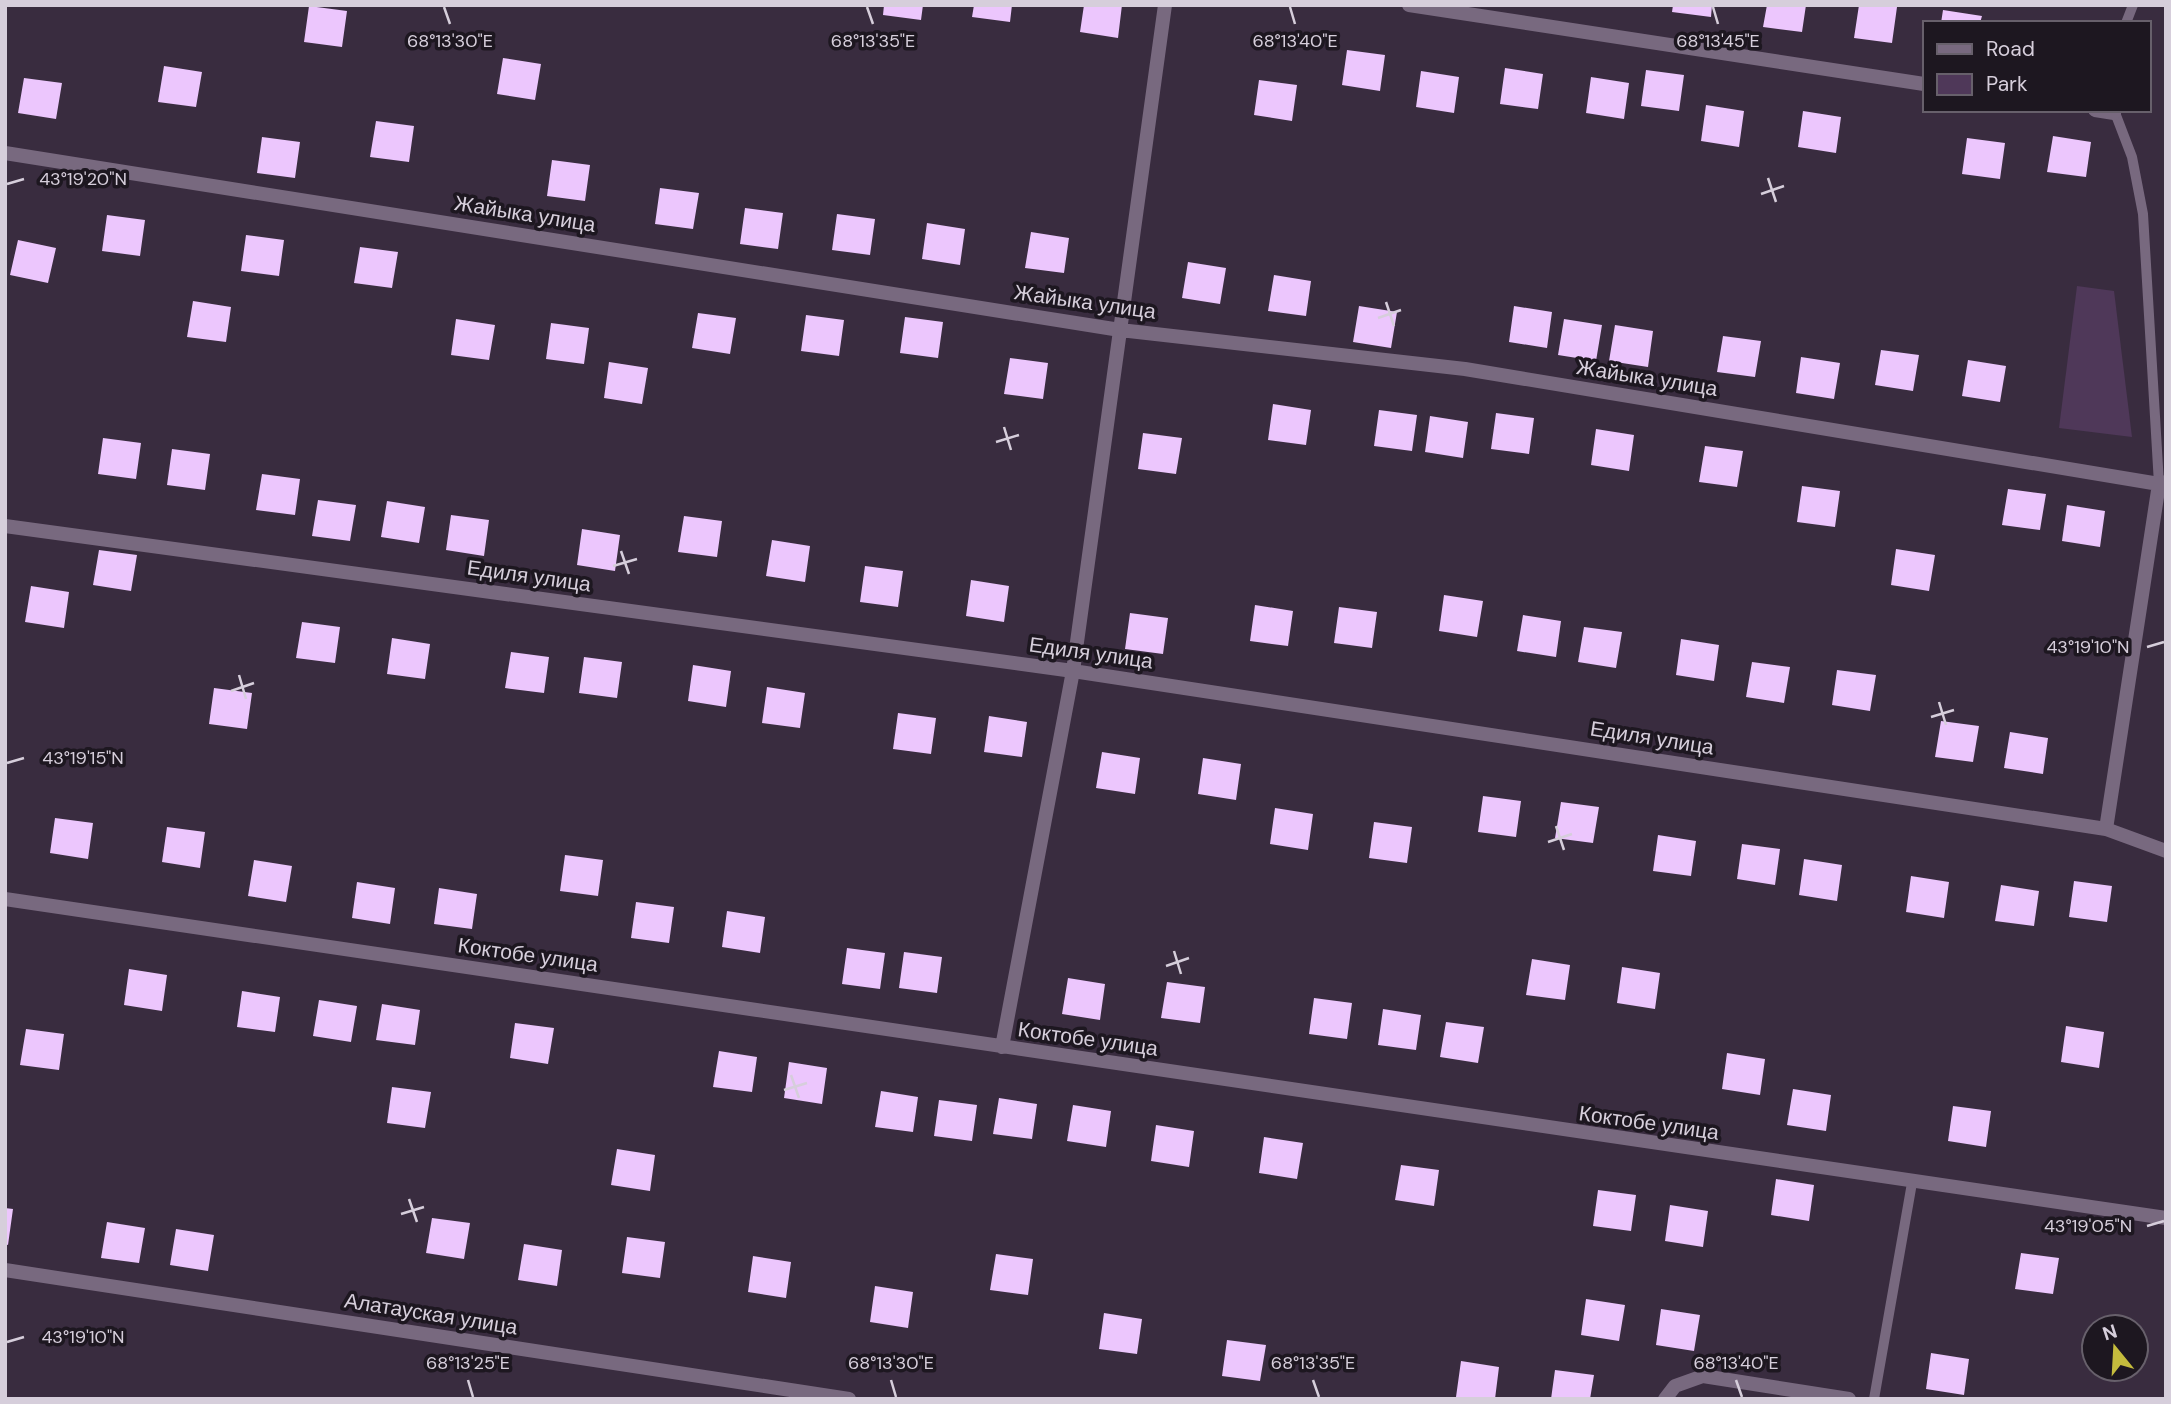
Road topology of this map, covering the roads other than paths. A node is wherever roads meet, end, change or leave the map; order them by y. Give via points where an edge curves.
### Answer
1 (1165, 5) edge
2 (1409, 5) edge
3 (1923, 84) edge
4 (2114, 112) edge
5 (5, 153) edge
6 (1120, 330) junction
7 (2163, 483) edge
8 (5, 526) edge
9 (1073, 671) junction
10 (2106, 829) junction
11 (2166, 851) edge
12 (5, 899) edge
13 (1002, 1047) junction
14 (1912, 1183) junction
15 (2166, 1218) edge
16 (5, 1270) edge
17 (849, 1399) edge
18 (1665, 1399) edge
19 (1849, 1399) edge
20 (1874, 1399) edge

1 - 6 street
2 - 3 street
4 - 7 lane via 2132,156 2143,214
5 - 6 street, Жайыка улица
6 - 7 street, Жайыка улица via 1465,369
6 - 9 street
7 - 10 street
8 - 9 street, Едиля улица
9 - 10 street, Едиля улица
9 - 13 street
10 - 11 street, Едиля улица
12 - 13 street, Коктобе улица
13 - 14 street, Коктобе улица
14 - 15 street, Коктобе улица
14 - 20 lane
16 - 17 street, Алатауская улица
18 - 19 street via 1675,1386 1703,1376

